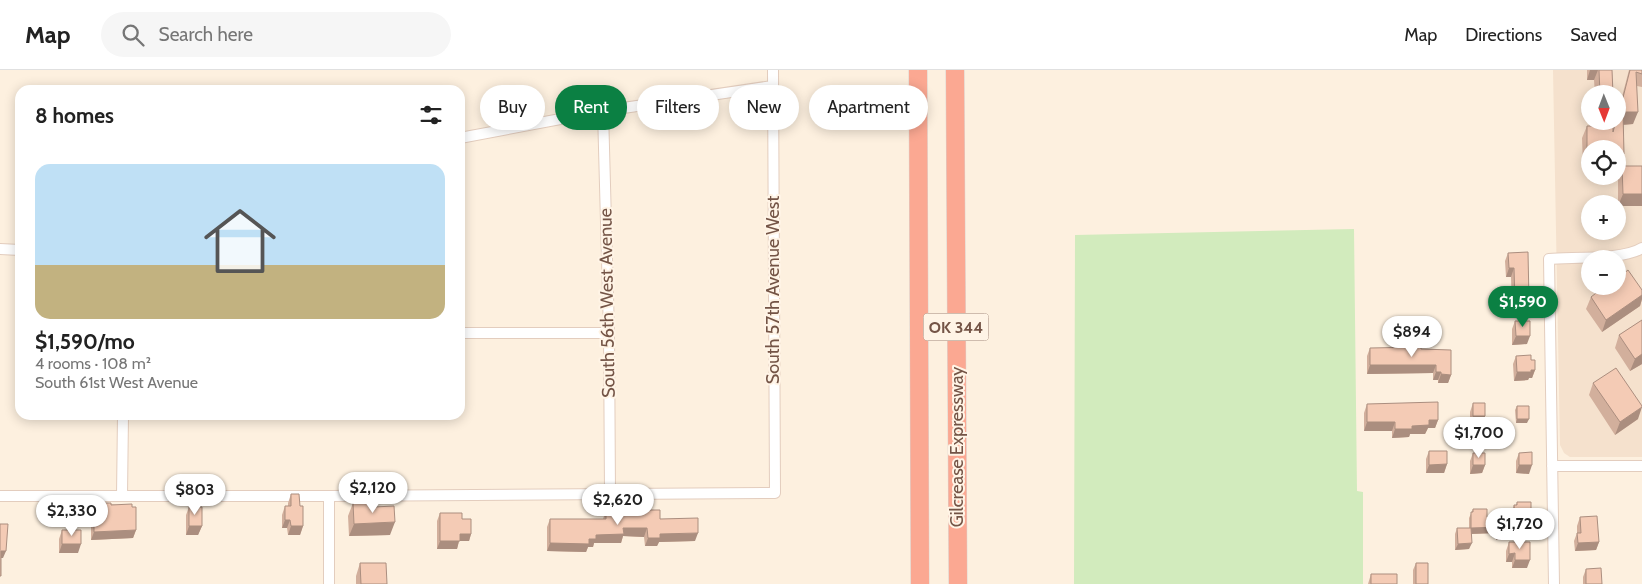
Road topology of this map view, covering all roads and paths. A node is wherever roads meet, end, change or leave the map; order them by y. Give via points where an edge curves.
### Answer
1 (773, 70) edge
2 (918, 70) edge
3 (954, 70) edge
4 (772, 85) edge
5 (729, 92) edge
6 (627, 107) edge
7 (555, 120) edge
8 (604, 130) edge
9 (772, 130) edge
10 (465, 137) edge
11 (1642, 248) edge
12 (0, 249) edge
13 (15, 250) edge
14 (465, 333) edge
15 (609, 333) junction
16 (123, 420) edge
17 (1552, 466) junction
18 (1642, 466) edge
19 (610, 495) junction
20 (0, 496) edge
21 (122, 496) junction
22 (329, 496) junction
23 (329, 584) edge
24 (920, 584) edge
25 (958, 584) edge
26 (1554, 584) edge

1 - 4 street, South 57th Avenue West
2 - 24 highway, OK 344
3 - 25 highway, Gilcrease Expressway / OK 344
5 - 6 street
7 - 10 street
8 - 15 street, South 56th West Avenue
9 - 19 street, South 57th Avenue West via 775,493
11 - 17 street via 1612,256 1549,258
12 - 13 street
14 - 15 street
15 - 19 street, South 56th West Avenue
16 - 21 street
17 - 18 street
17 - 26 street
19 - 22 street
20 - 21 street
21 - 22 street
22 - 23 street

